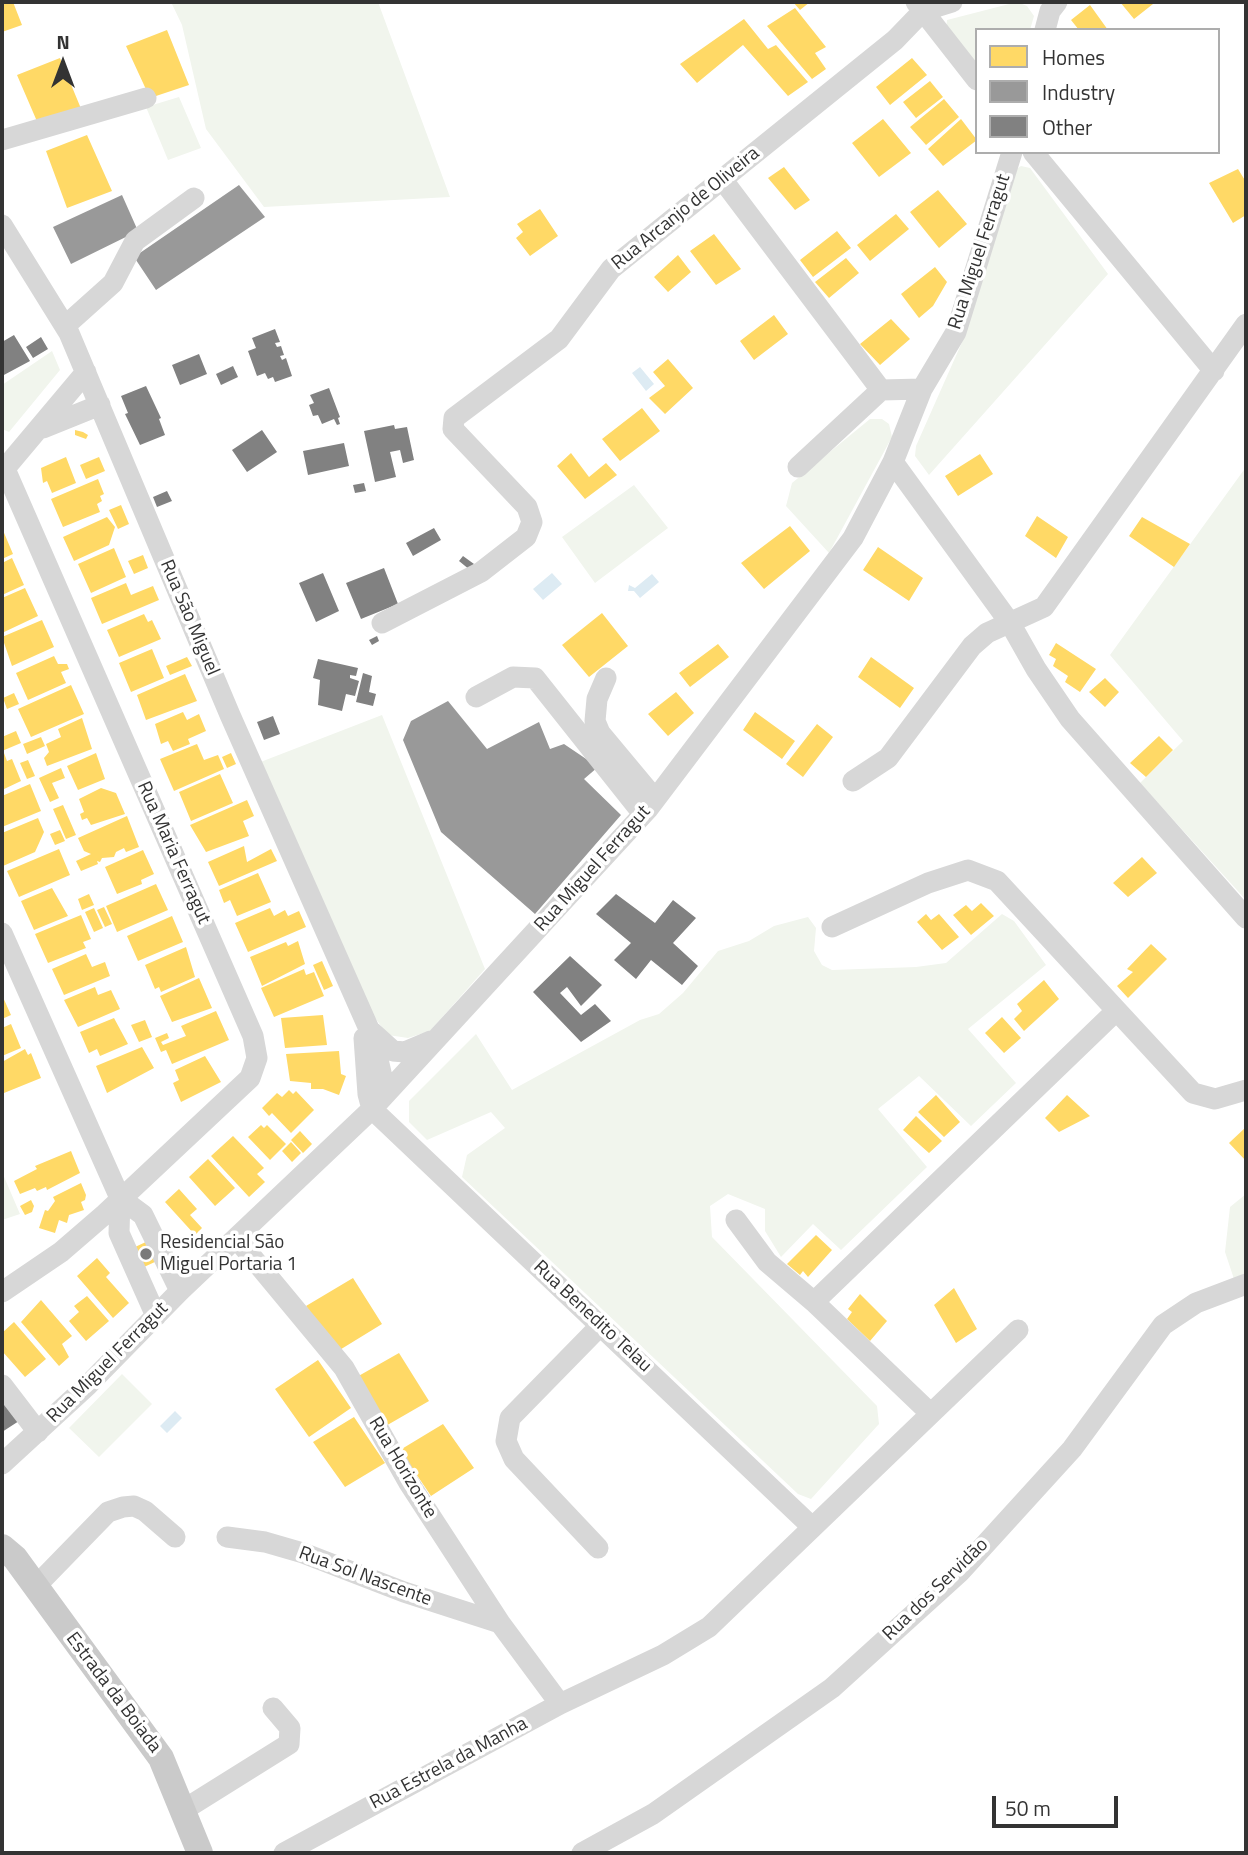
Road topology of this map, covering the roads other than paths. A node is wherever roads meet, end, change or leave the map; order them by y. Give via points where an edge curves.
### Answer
1 (952, 2) edge
2 (920, 6) edge
3 (975, 77) edge
4 (146, 98) dead end
5 (2, 140) edge
6 (1011, 154) edge
7 (1035, 154) edge
8 (722, 178) junction
9 (194, 198) dead end
10 (2, 225) edge
11 (9, 257) edge
12 (1246, 324) edge
13 (65, 326) junction
14 (1214, 371) junction
15 (86, 372) junction
16 (922, 389) junction
17 (881, 390) junction
18 (100, 405) junction
19 (41, 429) junction
20 (893, 462) junction
21 (798, 467) dead end
22 (3, 471) edge
23 (1010, 623) junction
24 (382, 624) dead end
25 (606, 678) dead end
26 (476, 697) dead end
27 (853, 781) dead end
28 (649, 807) junction
29 (1246, 918) edge
30 (832, 927) dead end
31 (2, 933) edge
32 (1116, 1011) junction
33 (363, 1018) junction
34 (438, 1037) junction
35 (1246, 1090) edge
36 (379, 1101) junction
37 (120, 1198) junction
38 (736, 1220) dead end
39 (237, 1239) junction
40 (1246, 1284) edge
41 (2, 1292) edge
42 (180, 1292) junction
43 (814, 1302) junction
44 (156, 1315) junction
45 (601, 1325) junction
46 (1018, 1330) dead end
47 (2, 1385) edge
48 (929, 1412) junction
49 (38, 1432) junction
50 (2, 1464) edge
51 (811, 1526) junction
52 (175, 1537) dead end
53 (227, 1537) dead end
54 (2, 1547) edge
55 (598, 1548) dead end
56 (36, 1587) junction
57 (500, 1623) junction
58 (560, 1704) junction
59 (273, 1708) dead end
60 (185, 1809) junction
61 (201, 1853) edge
62 (284, 1853) edge
63 (582, 1853) edge

1 - 2 street
2 - 3 street
2 - 8 street, Rua Arcanjo de Oliveira via 895,40
4 - 5 street
6 - 16 street, Rua Miguel Ferragut via 956,332
7 - 14 street
8 - 17 street
8 - 24 street, Rua Arcanjo de Oliveira via 611,270 559,339 454,418 453,429 527,506 532,523 526,537 481,572
9 - 13 street via 135,241 113,283
10 - 11 street, Rua São Miguel
11 - 13 street, Rua São Miguel
12 - 14 street
13 - 15 street, Rua São Miguel
14 - 23 street via 1044,607
15 - 18 street, Rua São Miguel
15 - 19 street
16 - 17 street
16 - 20 street, Rua Miguel Ferragut
17 - 21 street
18 - 19 street
18 - 33 street, Rua São Miguel
19 - 22 street
20 - 23 street
20 - 28 street, Rua Miguel Ferragut via 853,538
22 - 37 street, Rua Maria Ferragut via 253,1036 257,1058 250,1078
23 - 27 street via 972,646 888,758
23 - 29 street via 1070,719
25 - 28 street via 597,699 595,721
26 - 28 street via 513,677 535,678
28 - 34 street, Rua Miguel Ferragut
30 - 32 street via 968,870 997,881
31 - 37 street
32 - 35 street via 1193,1093 1215,1099
32 - 43 street
33 - 34 street, Rua São Miguel via 393,1051 413,1050
33 - 36 street, Rua São Miguel via 368,1094
34 - 36 street, Rua Miguel Ferragut
36 - 39 street, Rua Miguel Ferragut
36 - 45 street, Rua Benedito Telau
37 - 41 street, Rua Maria Ferragut via 61,1252
37 - 42 street via 143,1215
37 - 44 street via 118,1233
38 - 43 street via 767,1262
39 - 42 street, Rua Miguel Ferragut
39 - 57 street, Rua Horizonte via 344,1368 409,1483
40 - 63 street, Rua dos Servidão via 1196,1303 1163,1325 1072,1449 979,1551 832,1688 653,1814
42 - 44 street, Rua Miguel Ferragut
43 - 48 street
44 - 49 street, Rua Miguel Ferragut
45 - 51 street, Rua Benedito Telau
45 - 55 street via 510,1418 506,1441 514,1459
46 - 48 street, Rua Estrela da Manha
47 - 49 street
48 - 51 street, Rua Estrela da Manha
49 - 50 street, Rua Miguel Ferragut
51 - 58 street, Rua Estrela da Manha via 709,1627 663,1655
52 - 56 street via 145,1511 123,1507 108,1513
53 - 57 street, Rua Sol Nascente via 303,1553
54 - 56 main road, Estrada da Boiada
56 - 60 main road, Estrada da Boiada via 161,1758
57 - 58 street, Rua Horizonte
58 - 62 street, Rua Estrela da Manha
59 - 60 street via 290,1728 289,1744
60 - 61 main road, Estrada da Boiada

